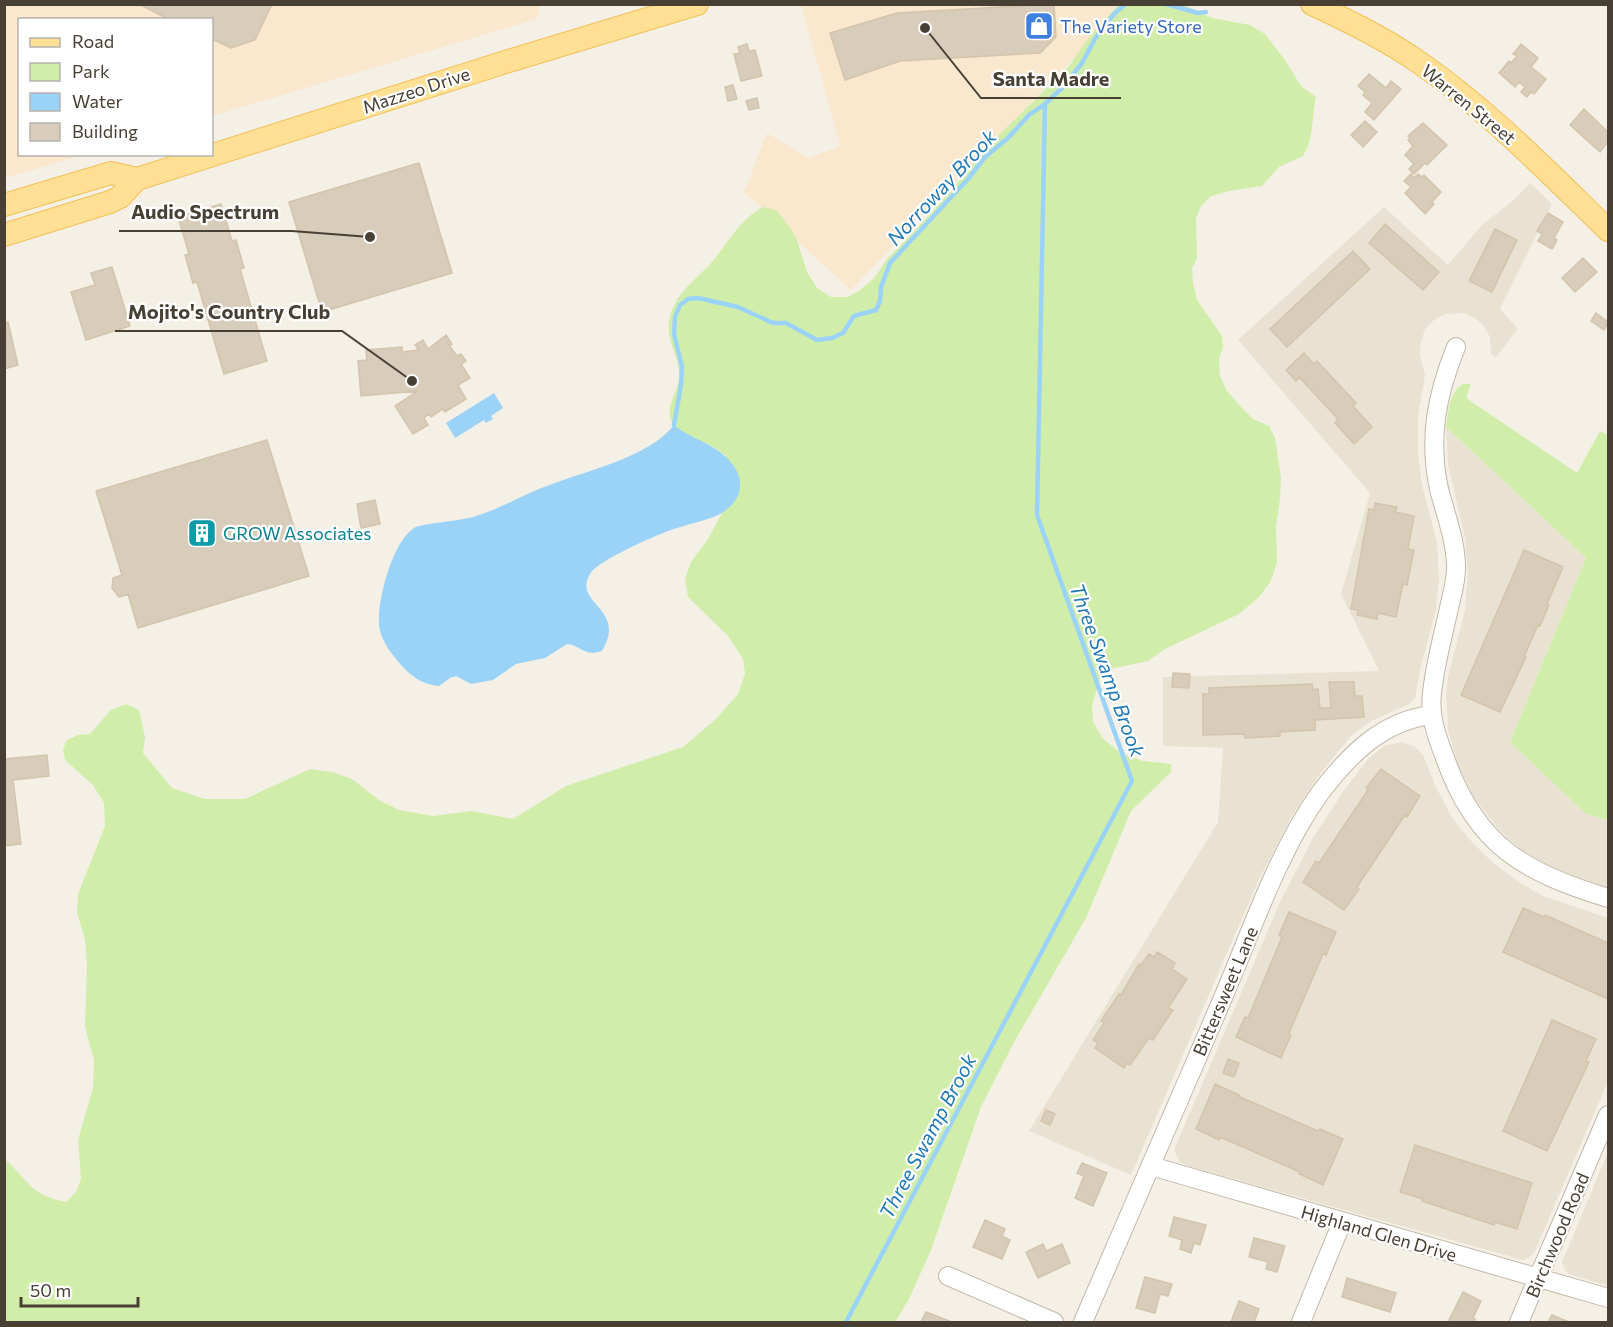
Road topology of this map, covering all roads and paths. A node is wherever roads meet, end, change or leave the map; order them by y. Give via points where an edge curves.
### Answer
1 (697, 4) edge
2 (1312, 4) edge
3 (213, 155) edge
4 (209, 156) edge
5 (137, 179) junction
6 (4, 205) edge
7 (1608, 230) edge
8 (4, 235) edge
9 (1456, 347) dead end
10 (1431, 715) junction
11 (1608, 898) edge
12 (1608, 1115) edge
13 (1151, 1166) junction
14 (1342, 1222) junction
15 (948, 1276) dead end
16 (1538, 1278) junction
17 (1608, 1298) edge
18 (1054, 1323) edge
19 (1083, 1323) edge
20 (1301, 1323) edge
21 (1519, 1323) edge

1 - 3 main road, Mazzeo Drive
2 - 7 main road, Warren Street via 1392,45 1450,85
4 - 5 main road, Mazzeo Drive
5 - 6 main road, Mazzeo Drive via 111,172
5 - 8 main road, Mazzeo Drive via 110,202
9 - 10 street via 1434,425 1436,475 1456,565 1434,676
10 - 11 street via 1453,781 1486,833 1535,871
10 - 13 street, Bittersweet Lane via 1403,721 1370,740 1341,768 1302,822
12 - 16 street, Birchwood Road
13 - 14 street, Highland Glen Drive
13 - 19 street, Bittersweet Lane
14 - 16 street, Highland Glen Drive
14 - 20 street
15 - 18 street
16 - 17 street, Highland Glen Drive
16 - 21 street, Birchwood Road

